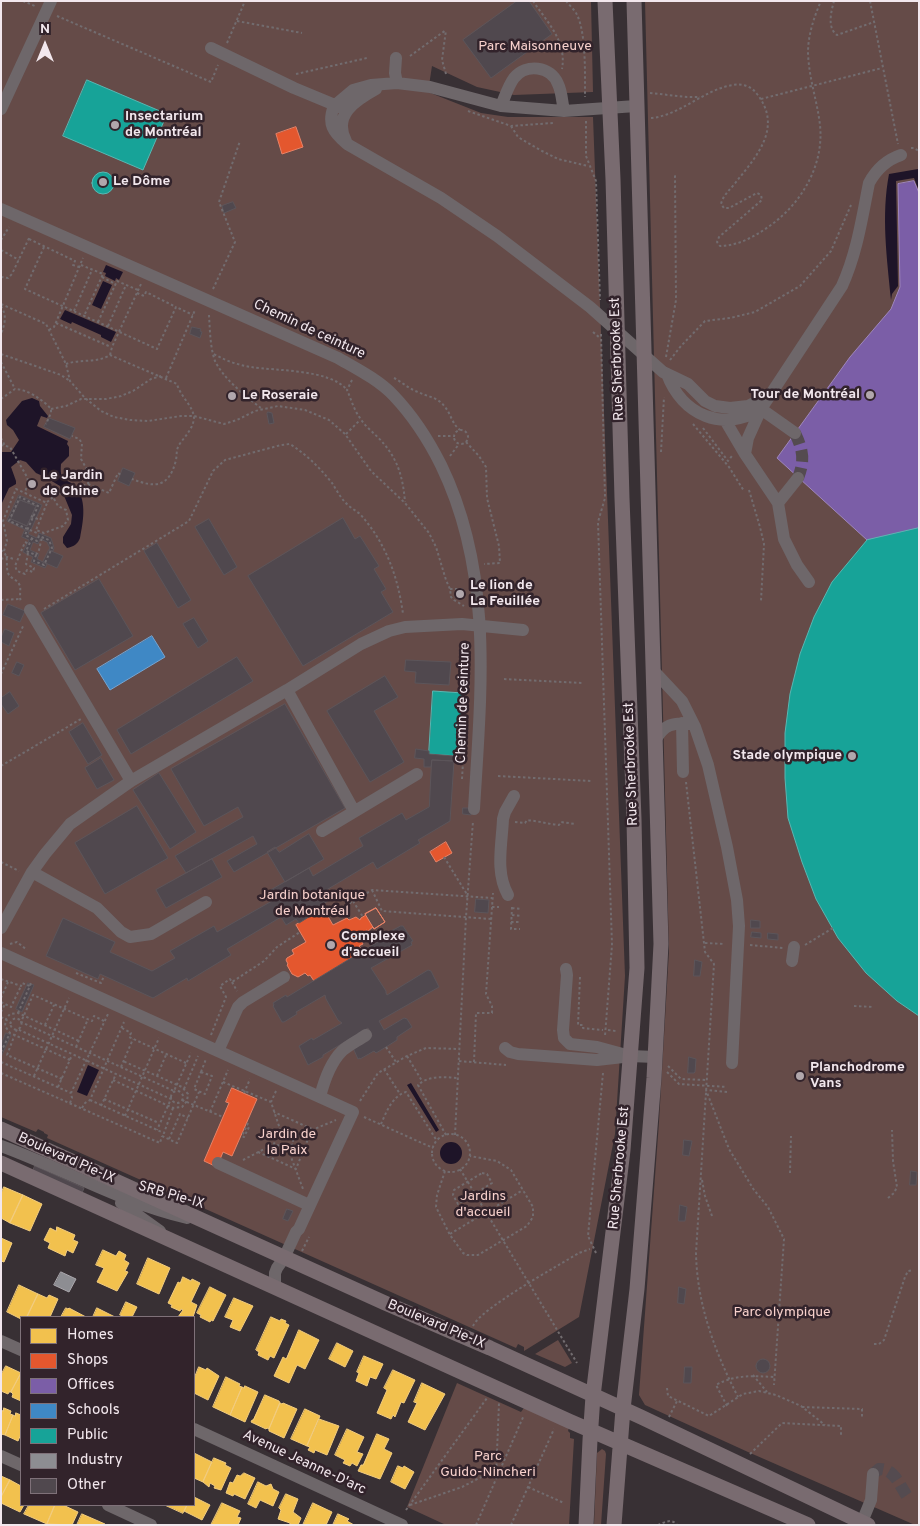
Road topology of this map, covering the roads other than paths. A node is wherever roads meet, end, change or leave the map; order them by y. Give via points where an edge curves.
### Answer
1 (605, 1) edge
2 (634, 1) edge
3 (49, 6) edge
4 (211, 48) dead end
5 (396, 58) dead end
6 (391, 83) junction
7 (334, 106) junction
8 (501, 106) junction
9 (636, 106) junction
10 (610, 108) junction
11 (1, 109) edge
12 (347, 110) junction
13 (564, 110) junction
14 (347, 144) junction
15 (900, 152) road end
16 (1, 209) edge
17 (666, 369) junction
18 (773, 393) junction
19 (761, 409) junction
20 (725, 420) junction
21 (795, 434) tunnel mouth
22 (745, 454) junction
23 (798, 478) tunnel mouth
24 (778, 503) junction
25 (809, 582) dead end
26 (31, 612) road end
27 (480, 620) junction
28 (523, 630) dead end
29 (653, 670) junction
30 (287, 690) junction
31 (682, 723) junction
32 (695, 727) junction
33 (656, 739) junction
34 (683, 772) road end
35 (417, 774) dead end
36 (131, 781) junction
37 (514, 796) dead end
38 (474, 808) road end
39 (354, 811) junction
40 (322, 831) dead end
41 (28, 872) junction
42 (510, 898) road end
43 (206, 902) dead end
44 (1, 928) edge
45 (794, 947) dead end
46 (5, 949) edge
47 (792, 961) dead end
48 (571, 972) road end
49 (284, 978) dead end
50 (366, 1036) dead end
51 (505, 1048) dead end
52 (218, 1051) junction
53 (630, 1056) junction
54 (661, 1061) junction
55 (732, 1063) dead end
56 (320, 1097) junction
57 (2, 1130) edge
58 (1, 1146) edge
59 (1, 1163) edge
60 (224, 1165) road end
61 (98, 1188) junction
62 (310, 1205) junction
63 (207, 1222) junction
64 (177, 1243) junction
65 (284, 1258) junction
66 (275, 1288) junction
67 (1, 1341) edge
68 (20, 1350) edge
69 (593, 1396) junction
70 (623, 1409) junction
71 (195, 1429) edge
72 (591, 1430) junction
73 (620, 1443) junction
74 (1, 1456) edge
75 (20, 1465) edge
76 (873, 1474) dead end
77 (110, 1506) edge
78 (865, 1523) edge
79 (151, 1525) edge
80 (402, 1525) edge
81 (586, 1525) edge
82 (614, 1525) edge
83 (808, 1525) edge

1 - 10 main road, Rue Sherbrooke Est
2 - 9 main road, Rue Sherbrooke Est
3 - 11 street
4 - 7 street
5 - 6 street
6 - 7 street via 353,90
6 - 8 street via 430,87
6 - 12 street via 360,98
7 - 12 street
7 - 14 street via 331,125 336,135
8 - 13 street
8 - 13 street via 515,77 525,70 542,68 559,84
9 - 10 street
9 - 29 main road, Rue Sherbrooke Est
10 - 13 street
10 - 53 main road, Rue Sherbrooke Est via 638,917
12 - 14 street via 341,123 341,133
14 - 17 street via 441,198 497,236
15 - 18 street via 874,173 849,270
16 - 27 street, Chemin de ceinture via 338,358 393,395 427,440 454,494 475,571
17 - 18 street via 715,406 748,406
17 - 20 street via 671,386 692,410 702,416
18 - 19 street
19 - 20 street via 749,417
19 - 21 street
19 - 22 street via 748,438
20 - 22 street
22 - 24 street
23 - 24 street
24 - 25 street via 784,538
26 - 36 street
27 - 28 street
27 - 30 street via 389,631 361,644
27 - 38 street, Chemin de ceinture
29 - 32 street via 682,701
29 - 33 main road, Rue Sherbrooke Est
30 - 36 street
30 - 39 street
31 - 32 street
31 - 33 street via 665,726
31 - 34 street
32 - 55 street via 708,766 736,891 739,947
33 - 54 main road, Rue Sherbrooke Est
35 - 39 street
36 - 41 street via 70,824
37 - 42 street via 504,812 500,875
39 - 40 street
41 - 43 street via 97,908 130,938 151,934
41 - 44 street
45 - 47 street
46 - 52 street
48 - 53 street via 567,975 563,1030 566,1041
49 - 52 street via 238,1007
50 - 56 street via 343,1050 324,1080
51 - 53 street via 518,1054 597,1060
52 - 56 street
53 - 54 street
53 - 69 main road, Rue Sherbrooke Est via 623,1150
54 - 70 main road, Rue Sherbrooke Est
56 - 62 street via 353,1112
57 - 63 main road, Boulevard Pie-IX
58 - 61 street, SRB Pie-IX
59 - 64 main road
60 - 62 street
61 - 63 street, SRB Pie-IX via 158,1211
61 - 64 street, SRB Pie-IX
62 - 65 street
63 - 65 main road, Boulevard Pie-IX
64 - 66 main road
65 - 66 street via 275,1273
65 - 69 main road, Boulevard Pie-IX
66 - 72 main road
67 - 68 street
69 - 70 main road, Boulevard Pie-IX
69 - 72 main road, Rue Sherbrooke Est
70 - 73 main road, Rue Sherbrooke Est
70 - 78 main road, Boulevard Pie-IX
71 - 80 street, Avenue Jeanne-D'arc
72 - 73 main road
72 - 81 main road, Rue Sherbrooke Est
73 - 82 main road, Rue Sherbrooke Est
73 - 83 main road
74 - 75 street
76 - 78 street
77 - 79 street

